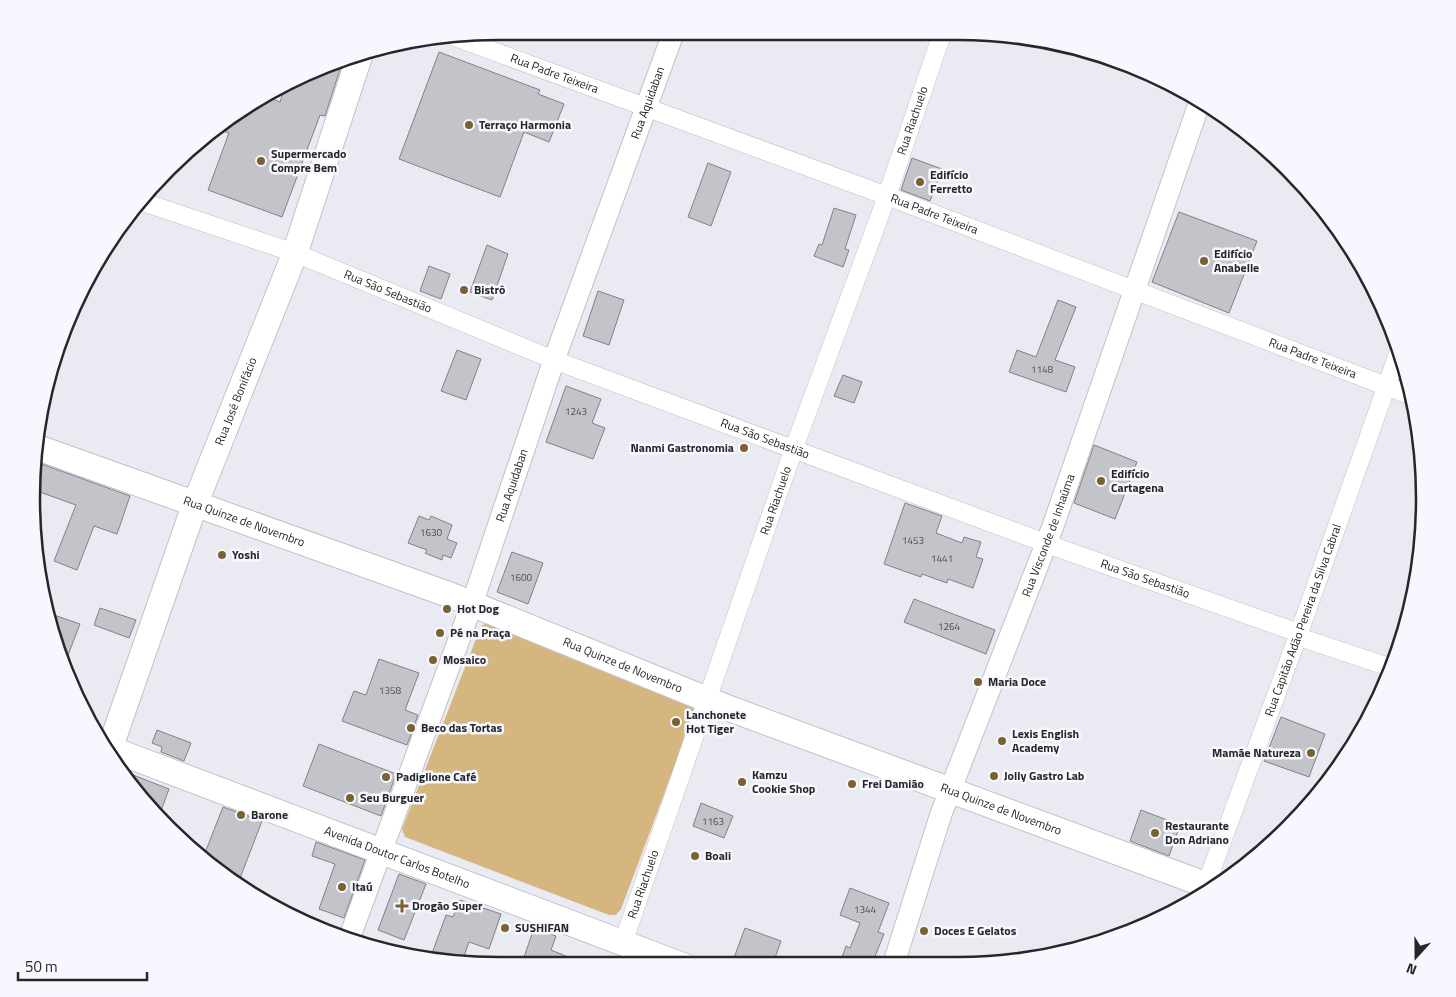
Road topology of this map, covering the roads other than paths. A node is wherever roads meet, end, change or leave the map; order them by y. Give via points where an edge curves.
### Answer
1 (671, 40) edge
2 (940, 40) edge
3 (466, 41) edge
4 (358, 62) edge
5 (646, 108) junction
6 (1198, 108) edge
7 (887, 196) junction
8 (148, 204) edge
9 (295, 253) junction
10 (1136, 290) junction
11 (554, 360) junction
12 (1395, 360) edge
13 (1386, 387) junction
14 (1403, 393) edge
15 (794, 448) junction
16 (43, 449) edge
17 (195, 504) junction
18 (1046, 543) junction
19 (472, 604) junction
20 (1299, 633) junction
21 (1384, 665) edge
22 (708, 700) junction
23 (112, 745) edge
24 (116, 751) edge
25 (949, 792) junction
26 (382, 853) junction
27 (1208, 882) edge
28 (1204, 885) edge
29 (351, 933) edge
30 (623, 943) junction
31 (660, 957) edge
32 (896, 957) edge

1 - 5 street, Rua Aquidaban
2 - 7 street, Rua Riachuelo
3 - 5 street, Rua Padre Teixeira
4 - 9 main road, Rua José Bonifácio
5 - 7 street, Rua Padre Teixeira
5 - 11 street, Rua Aquidaban
6 - 10 street, Rua Visconde de Inhaúma
7 - 10 street, Rua Padre Teixeira
7 - 15 street, Rua Riachuelo
8 - 9 street, Rua São Sebastião
9 - 11 street, Rua São Sebastião
9 - 17 main road, Rua José Bonifácio
10 - 13 street, Rua Padre Teixeira
10 - 18 street, Rua Visconde de Inhaúma
11 - 15 street, Rua São Sebastião
11 - 19 street, Rua Aquidaban
12 - 13 street, Rua Capitão Adão Pereira da Silva Cabral
13 - 14 street, Rua Padre Teixeira
13 - 20 street, Rua Capitão Adão Pereira da Silva Cabral
15 - 18 street, Rua São Sebastião
15 - 22 street, Rua Riachuelo
16 - 17 main road, Rua Quinze de Novembro
17 - 19 main road, Rua Quinze de Novembro
17 - 23 main road, Rua José Bonifácio
18 - 20 street, Rua São Sebastião
18 - 25 street, Rua Visconde de Inhaúma
19 - 22 main road, Rua Quinze de Novembro
19 - 26 street, Rua Aquidaban
20 - 21 street, Rua São Sebastião via 1302,638
20 - 27 street, Rua Capitão Adão Pereira da Silva Cabral
22 - 25 main road, Rua Quinze de Novembro
22 - 30 street, Rua Riachuelo
24 - 26 main road, Avenida Doutor Carlos Botelho
25 - 28 main road, Rua Quinze de Novembro
25 - 32 street, Rua Visconde de Inhaúma
26 - 29 street, Rua Aquidaban
26 - 30 main road, Avenida Doutor Carlos Botelho
30 - 31 main road, Avenida Doutor Carlos Botelho

